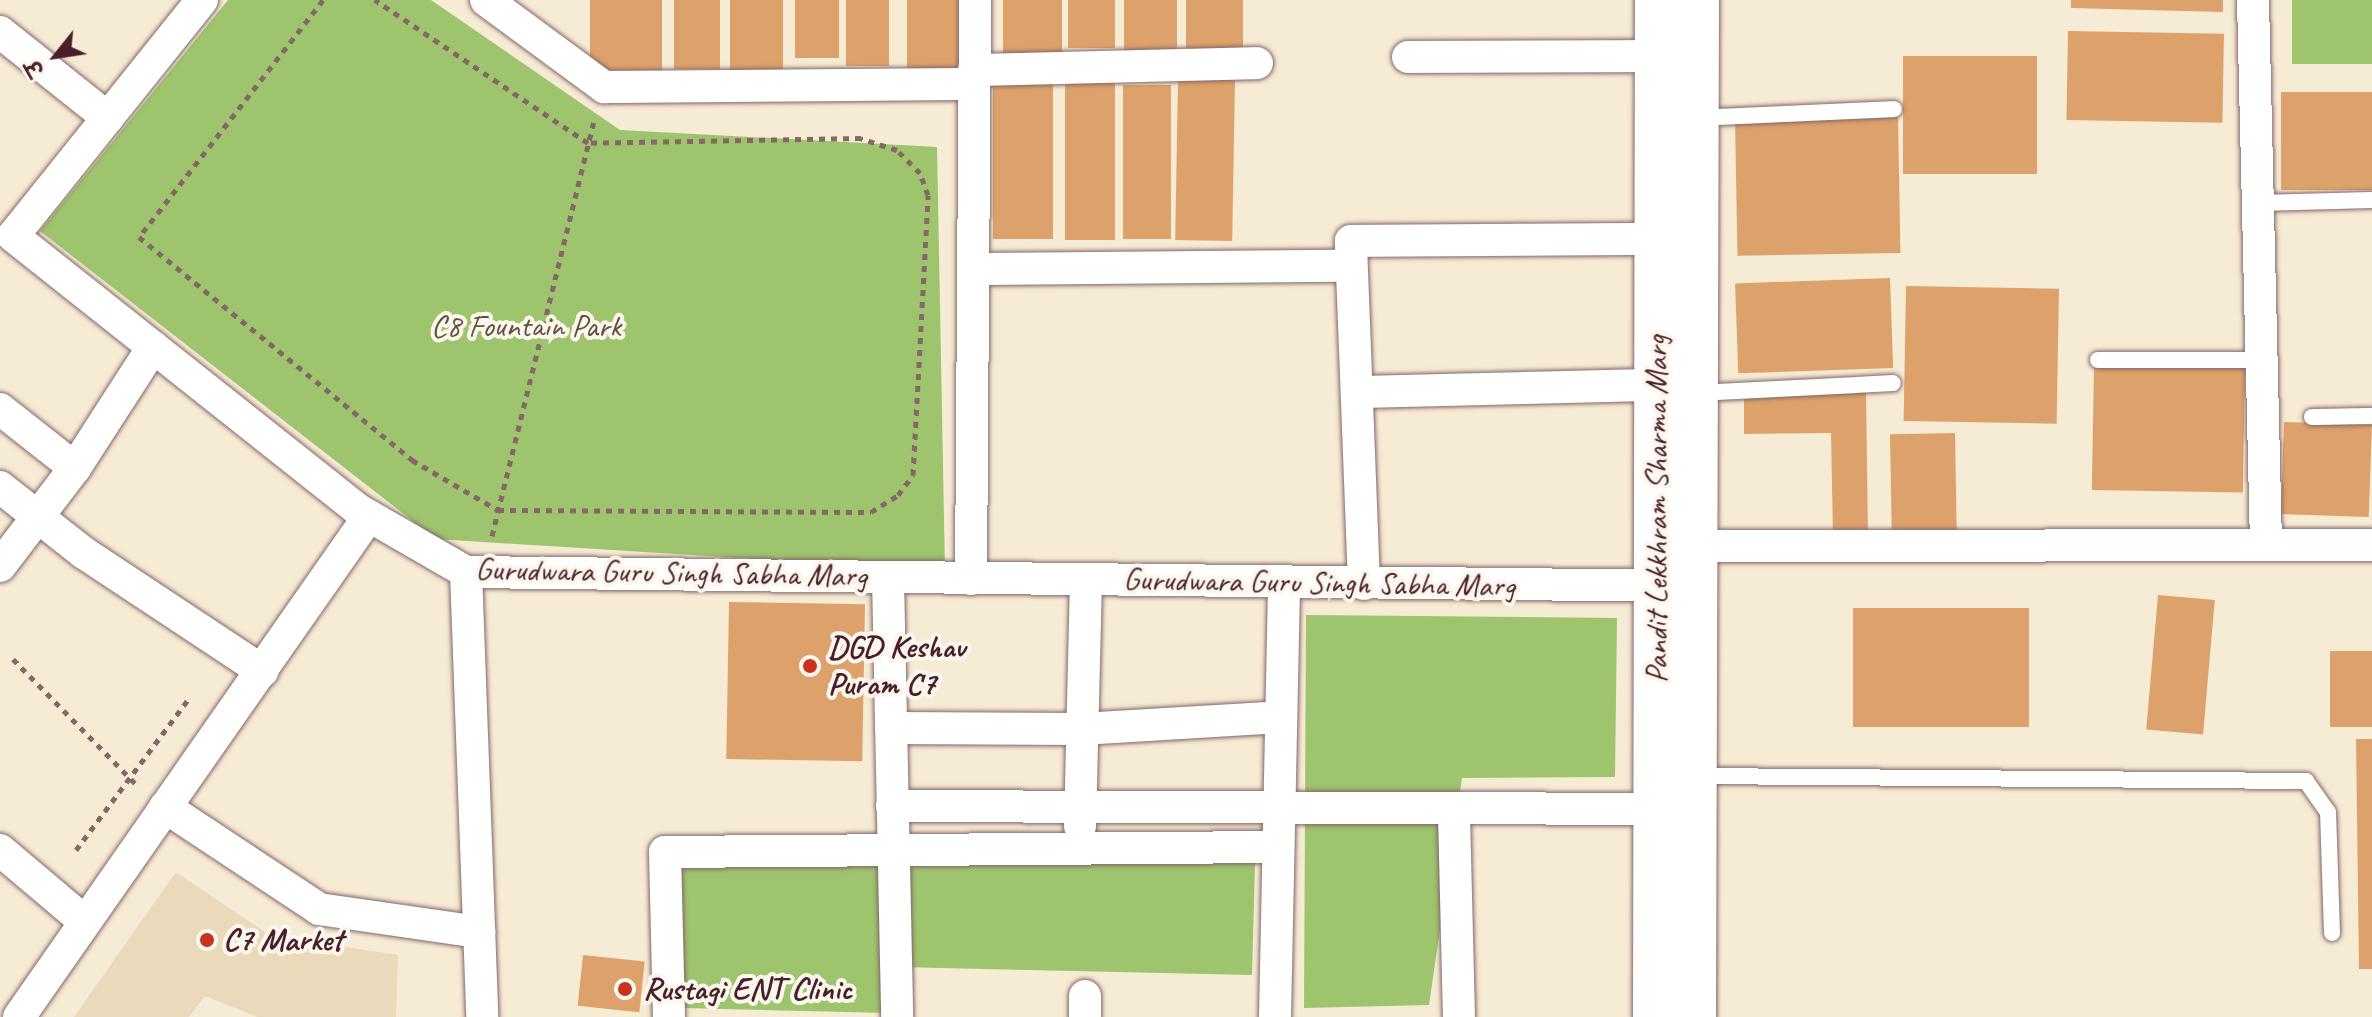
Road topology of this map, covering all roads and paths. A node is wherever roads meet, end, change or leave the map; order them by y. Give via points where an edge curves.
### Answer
1 (202, 0) edge
2 (323, 0) edge
3 (375, 0) edge
4 (975, 0) edge
5 (1657, 0) edge
6 (1697, 0) edge
7 (2253, 0) edge
8 (497, 4) edge
9 (0, 32) edge
10 (1657, 56) junction
11 (1408, 57) dead end
12 (1257, 63) dead end
13 (974, 77) junction
14 (1894, 109) dead end
15 (108, 118) junction
16 (1696, 118) junction
17 (588, 143) junction
18 (2372, 200) edge
19 (2258, 203) junction
20 (4, 238) edge
21 (1657, 239) junction
22 (1351, 266) junction
23 (973, 269) junction
24 (153, 347) junction
25 (2098, 360) dead end
26 (2262, 360) junction
27 (1893, 383) dead end
28 (1676, 389) junction
29 (1362, 392) junction
30 (0, 409) edge
31 (2372, 416) edge
32 (2312, 417) dead end
33 (75, 468) junction
34 (0, 487) edge
35 (498, 510) junction
36 (369, 516) junction
37 (36, 518) junction
38 (2266, 545) junction
39 (2372, 545) edge
40 (0, 566) edge
41 (466, 572) junction
42 (1682, 573) junction
43 (888, 578) junction
44 (971, 579) junction
45 (1086, 581) junction
46 (1284, 583) junction
47 (1364, 584) junction
48 (13, 659) dead end
49 (262, 671) junction
50 (190, 697) dead end
51 (1281, 717) junction
52 (891, 728) junction
53 (1081, 729) junction
54 (1694, 776) junction
55 (129, 779) junction
56 (1079, 803) junction
57 (1276, 805) junction
58 (892, 806) junction
59 (165, 807) junction
60 (1656, 809) junction
61 (1454, 814) junction
62 (1275, 847) junction
63 (0, 850) edge
64 (76, 850) dead end
65 (1081, 850) junction
66 (894, 852) junction
67 (84, 921) junction
68 (479, 932) junction
69 (2332, 933) dead end
70 (19, 1017) edge
71 (482, 1017) edge
72 (669, 1017) edge
73 (897, 1017) edge
74 (1275, 1017) edge
75 (1459, 1017) edge
76 (1655, 1017) edge
77 (1694, 1017) edge

1 - 15 street, Gurudwara Guru Singh Sabha Marg
2 - 35 path via 139,237 412,460
3 - 17 path
4 - 13 street
5 - 10 main road, Pandit Lekkhram Sharma Marg
6 - 16 main road, Pandit Lekkhram Sharma Marg
7 - 19 street
8 - 13 street via 604,87
9 - 15 street
10 - 11 street
10 - 21 main road, Pandit Lekkhram Sharma Marg
12 - 13 street
13 - 23 street
14 - 16 lane
15 - 20 street, Gurudwara Guru Singh Sabha Marg
16 - 28 main road, Pandit Lekkhram Sharma Marg
17 - 35 path
17 - 35 path via 861,138 897,150 920,173 928,195 913,475 871,512
18 - 19 lane
19 - 26 street
20 - 24 street, Gurudwara Guru Singh Sabha Marg
21 - 22 street via 1351,241
21 - 28 main road, Pandit Lekkhram Sharma Marg
22 - 23 street
22 - 29 street
23 - 44 street
24 - 33 street
24 - 36 street, Gurudwara Guru Singh Sabha Marg
25 - 26 lane
26 - 38 street
27 - 28 lane
28 - 29 street
28 - 42 main road, Pandit Lekkhram Sharma Marg
29 - 47 street
30 - 33 street
31 - 32 lane
33 - 37 street
34 - 37 street
36 - 41 street, Gurudwara Guru Singh Sabha Marg
36 - 49 street
37 - 40 street
37 - 49 street
38 - 39 street, Gurudwara Guru Singh Sabha Marg
38 - 42 street, Gurudwara Guru Singh Sabha Marg
41 - 43 street, Gurudwara Guru Singh Sabha Marg
41 - 68 street
42 - 47 street, Gurudwara Guru Singh Sabha Marg
42 - 54 main road, Pandit Lekkhram Sharma Marg
42 - 60 main road, Pandit Lekkhram Sharma Marg
43 - 44 street, Gurudwara Guru Singh Sabha Marg
43 - 52 street
44 - 45 street, Gurudwara Guru Singh Sabha Marg
45 - 46 street, Gurudwara Guru Singh Sabha Marg
45 - 53 street
46 - 47 street, Gurudwara Guru Singh Sabha Marg
46 - 51 street
48 - 55 path
49 - 59 street
50 - 55 path
51 - 53 street
51 - 57 street
52 - 53 street
52 - 58 street
53 - 56 street
54 - 69 lane via 2306,781 2328,812
54 - 77 main road, Pandit Lekkhram Sharma Marg
55 - 64 path
56 - 57 street
56 - 58 street
56 - 65 street
57 - 61 street
57 - 62 street
58 - 66 street
59 - 67 street
59 - 68 street via 319,909
60 - 61 street
60 - 76 main road, Pandit Lekkhram Sharma Marg
61 - 75 street
62 - 65 street
62 - 74 street
63 - 67 street
65 - 66 street
66 - 72 street via 665,852
66 - 73 street
67 - 70 street
68 - 71 street

